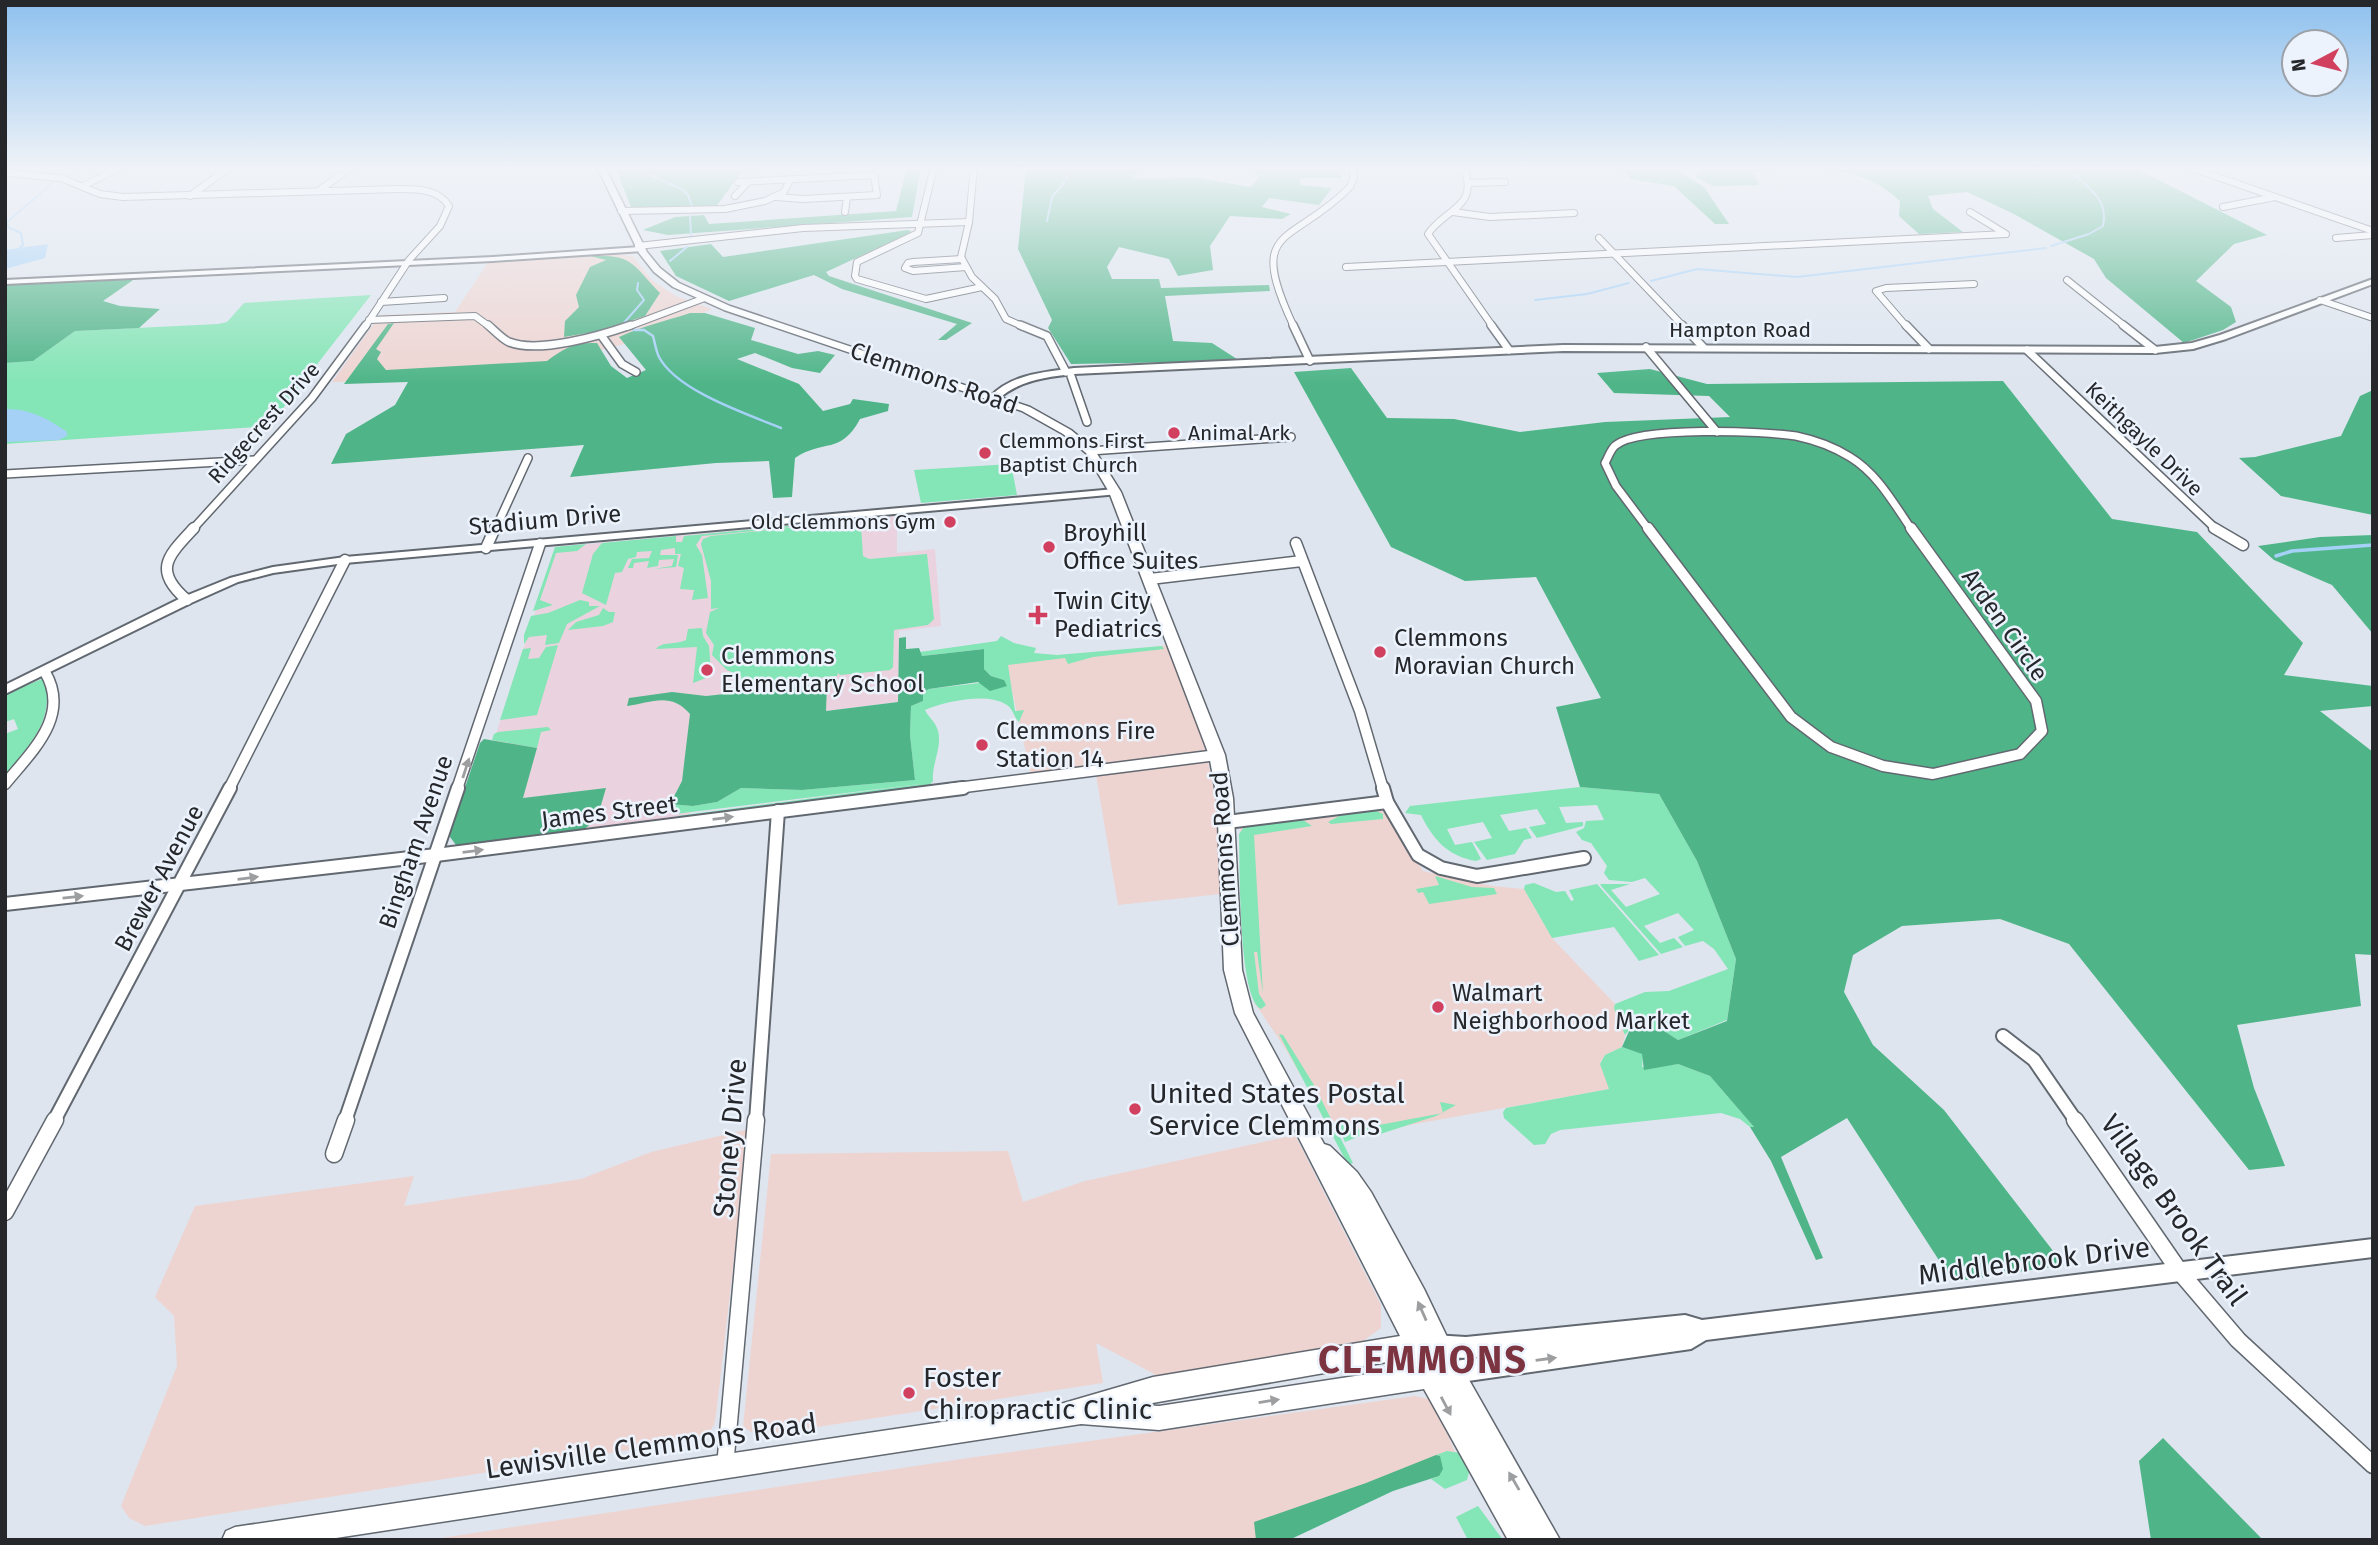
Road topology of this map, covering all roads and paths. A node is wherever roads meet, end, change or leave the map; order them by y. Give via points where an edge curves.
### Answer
1 (427, 239) edge
2 (635, 239) edge
3 (694, 239) edge
4 (908, 239) edge
5 (966, 239) edge
6 (1282, 239) edge
7 (1431, 239) edge
8 (1600, 239) edge
9 (1920, 239) edge
10 (639, 247) junction
11 (1615, 254) junction
12 (962, 259) junction
13 (408, 262) junction
14 (1445, 262) junction
15 (966, 267) junction
16 (1346, 267) dead end
17 (2067, 280) dead end
18 (2373, 281) edge
19 (5, 282) edge
20 (1974, 284) dead end
21 (982, 287) junction
22 (444, 298) dead end
23 (702, 299) junction
24 (2320, 300) junction
25 (382, 302) junction
26 (2373, 318) edge
27 (369, 320) junction
28 (601, 335) junction
29 (1646, 347) junction
30 (1703, 347) junction
31 (1929, 349) junction
32 (1509, 350) junction
33 (2027, 350) junction
34 (2154, 350) junction
35 (1310, 361) junction
36 (636, 372) dead end
37 (1068, 374) junction
38 (995, 397) junction
39 (1087, 422) dead end
40 (1717, 432) junction
41 (1291, 437) dead end
42 (1090, 452) junction
43 (528, 458) dead end
44 (255, 460) junction
45 (5, 474) edge
46 (1115, 492) junction
47 (1296, 543) dead end
48 (540, 544) junction
49 (2243, 545) dead end
50 (486, 548) junction
51 (345, 560) junction
52 (1302, 561) junction
53 (1150, 579) junction
54 (187, 600) junction
55 (45, 672) junction
56 (5, 690) edge
57 (1217, 755) junction
58 (5, 784) edge
59 (1387, 802) junction
60 (778, 811) junction
61 (1227, 822) junction
62 (436, 856) junction
63 (1584, 858) dead end
64 (180, 886) junction
65 (5, 904) edge
66 (2003, 1036) dead end
67 (334, 1154) dead end
68 (5, 1212) edge
69 (2373, 1248) edge
70 (2180, 1272) junction
71 (1702, 1330) junction
72 (1427, 1345) junction
73 (1441, 1374) junction
74 (1077, 1413) junction
75 (2373, 1465) edge
76 (725, 1467) junction
77 (235, 1540) edge
78 (1522, 1540) edge
79 (1548, 1540) edge

1 - 13 street, Ridgecrest Drive
2 - 10 main road, Clemmons Road
3 - 10 street
4 - 21 street via 857,262 857,279 926,299
5 - 12 street
6 - 35 street via 1272,270
7 - 14 street
8 - 11 street
9 - 11 street
10 - 13 main road
10 - 23 main road, Clemmons Road via 669,280
11 - 14 street
11 - 30 street
12 - 15 street
12 - 15 street via 913,262 905,268
13 - 19 main road
13 - 25 street, Ridgecrest Drive
14 - 16 street
14 - 32 street
15 - 21 street
17 - 34 street
18 - 24 main road, Hampton Road
20 - 31 street via 1876,291
21 - 37 street via 1006,319 1053,343
22 - 25 street
23 - 28 street
23 - 38 main road, Clemmons Road
24 - 26 street
24 - 34 main road, Hampton Road via 2193,346
25 - 27 street, Ridgecrest Drive
27 - 28 street via 475,316 508,342 526,346
27 - 44 street, Ridgecrest Drive via 330,377
28 - 36 street via 622,364
29 - 30 main road, Hampton Road
29 - 32 main road, Hampton Road
29 - 40 street
30 - 31 main road, Hampton Road
31 - 33 main road, Hampton Road
32 - 35 main road, Hampton Road
33 - 34 main road, Hampton Road
33 - 49 street, Keithgayle Drive via 2209,525
35 - 37 main road, Hampton Road
37 - 38 main road, Hampton Road
37 - 39 street
38 - 42 main road, Clemmons Road via 1047,419
40 - 40 street, Arden Circle via 1641,435 1615,445 1605,463 1616,486 1791,718 1831,747 1905,771 1933,774 2020,754 2042,731 2036,701 1869,470 1845,452 1815,439 1784,433
41 - 42 street
42 - 46 main road, Clemmons Road
43 - 50 street
44 - 45 street
44 - 54 street, Ridgecrest Drive via 166,562 163,569 169,583
46 - 48 main road, Stadium Drive
46 - 53 main road, Clemmons Road
47 - 52 street
48 - 50 main road, Stadium Drive
62 -> 48 street, Bingham Avenue
50 - 51 main road, Stadium Drive
51 - 54 main road, Stadium Drive via 257,573
51 - 64 street, Brewer Avenue
52 - 53 street
52 - 59 street via 1360,711
53 - 57 main road, Clemmons Road
54 - 55 main road, Stadium Drive
55 - 56 main road, Stadium Drive
55 - 58 street via 54,687 56,703 51,718
57 - 60 street, James Street
57 - 61 main road, Clemmons Road
59 - 61 street
59 - 63 street via 1418,855 1459,874 1487,876
62 -> 60 street, James Street
60 - 76 street, Stoney Drive
61 - 72 main road, Clemmons Road via 1233,970 1239,998 1253,1034 1336,1190 1398,1304
64 -> 62 street, James Street
62 - 67 street, Bingham Avenue
65 -> 64 street, James Street
64 - 68 street, Brewer Avenue
66 - 70 street, Village Brook Trail via 2034,1060
69 - 70 main road, Middlebrook Drive
70 - 71 main road, Middlebrook Drive
70 - 75 street, Village Brook Trail via 2238,1340
71 - 72 main road, Middlebrook Drive via 1685,1325 1466,1347
73 -> 71 main road, Middlebrook Drive via 1691,1339
72 - 73 main road, Clemmons Road
72 - 74 main road, Lewisville Clemmons Road via 1153,1389
74 -> 73 main road, Lewisville Clemmons Road via 1159,1418
73 -> 78 main road, Clemmons Road
79 -> 73 main road, Clemmons Road
74 - 76 main road, Lewisville Clemmons Road
76 - 77 main road, Lewisville Clemmons Road

